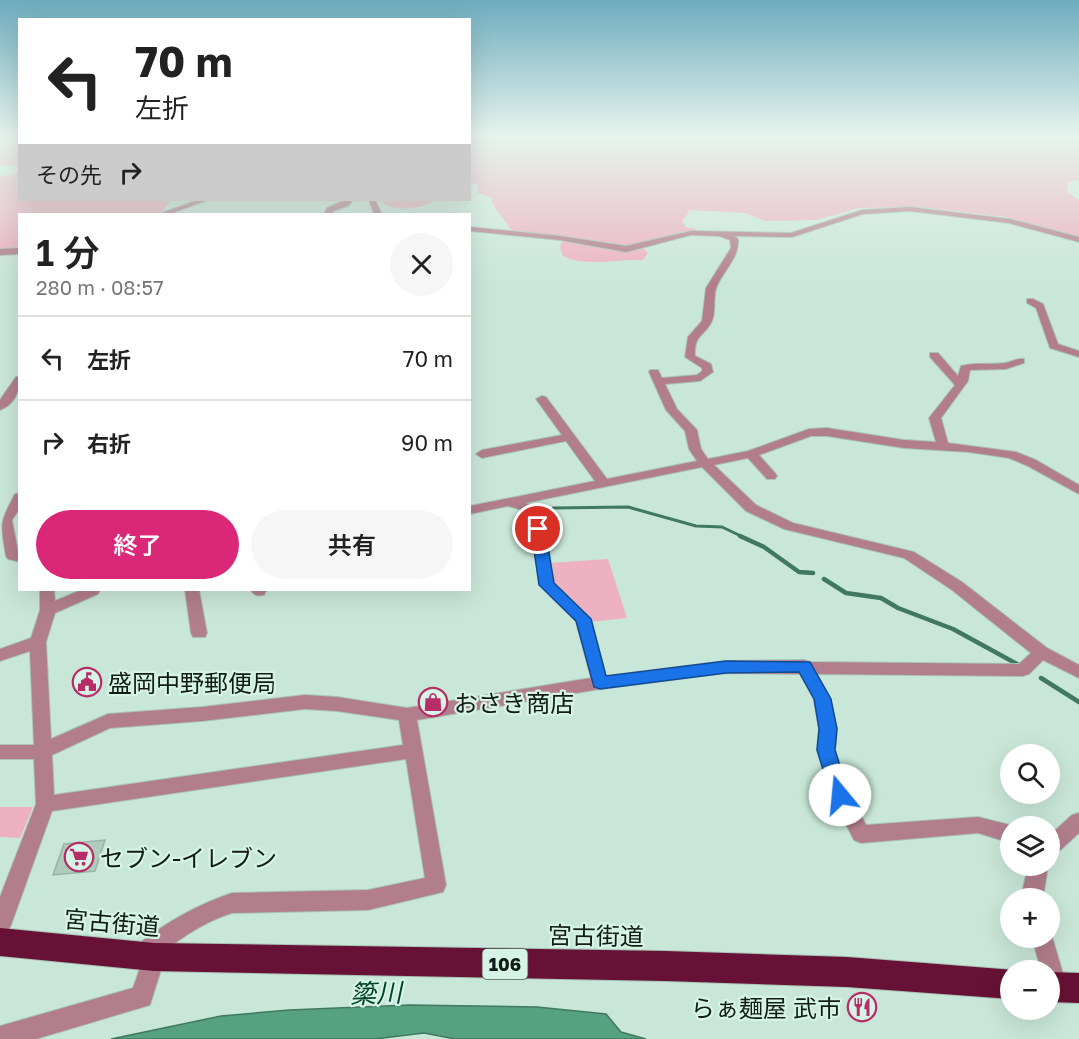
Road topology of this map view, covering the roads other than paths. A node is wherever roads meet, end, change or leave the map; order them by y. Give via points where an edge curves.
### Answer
1 (201, 201) edge
2 (348, 201) edge
3 (166, 213) edge
4 (328, 213) edge
5 (471, 229) edge
6 (716, 232) junction
7 (1079, 240) edge
8 (18, 251) edge
9 (0, 252) edge
10 (1030, 301) dead end
11 (934, 355) dead end
12 (1078, 356) edge
13 (1020, 361) dead end
14 (18, 383) edge
15 (960, 384) junction
16 (542, 399) dead end
17 (0, 407) edge
18 (569, 437) junction
19 (943, 447) junction
20 (482, 454) dead end
21 (751, 454) junction
22 (705, 463) junction
23 (771, 476) dead end
24 (603, 483) junction
25 (1079, 490) edge
26 (18, 500) edge
27 (506, 502) junction
28 (471, 510) edge
29 (18, 557) edge
30 (47, 591) edge
31 (91, 591) edge
32 (192, 591) edge
33 (48, 610) junction
34 (199, 633) dead end
35 (38, 642) junction
36 (1041, 652) junction
37 (0, 655) edge
38 (804, 666) junction
39 (1079, 672) edge
40 (600, 683) junction
41 (406, 715) junction
42 (414, 751) junction
43 (0, 752) edge
44 (41, 752) junction
45 (45, 804) junction
46 (1079, 820) edge
47 (1000, 831) edge
48 (1060, 837) edge
49 (0, 925) edge
50 (0, 942) edge
51 (1047, 948) edge
52 (148, 956) junction
53 (1000, 983) edge
54 (1062, 987) edge
55 (0, 1038) edge

1 - 3 street
2 - 4 street
5 - 6 street via 626,249 692,233
6 - 7 street via 792,235 862,212 925,210 1010,221
6 - 22 street via 734,240 735,248 711,288 707,322 692,335 689,348 690,357 707,366 708,372 700,378 657,377 672,410 691,430 695,449
8 - 9 street
10 - 12 street via 1040,306 1054,346
11 - 15 street
13 - 15 street via 1003,367 969,366
14 - 17 street
15 - 19 street via 935,418
16 - 18 street
18 - 20 street
18 - 24 street
19 - 21 street via 826,432 809,433
19 - 25 street via 1012,455
21 - 22 street
21 - 23 street
22 - 24 street
22 - 36 street via 740,500 772,519 909,555 957,586
24 - 27 street
26 - 29 street via 5,520 13,556
27 - 28 street
27 - 40 street via 535,510 547,585 583,619
30 - 33 street
31 - 33 street
32 - 34 street
33 - 35 street
35 - 37 street
35 - 44 street
36 - 38 street via 1023,670
36 - 39 street
38 - 40 street via 726,667
38 - 47 street via 822,699 828,729 826,750 840,795 861,834 978,825
40 - 41 street
41 - 42 street
41 - 44 street via 305,702 108,721
42 - 45 street
42 - 52 street via 436,885 368,900 232,903 177,926
43 - 44 street
44 - 45 street
45 - 49 street
46 - 48 street
50 - 52 highway, 宮古街道 / 106
51 - 54 street
52 - 53 highway, 宮古街道 / 106 via 665,966 847,972
52 - 55 street via 142,998

